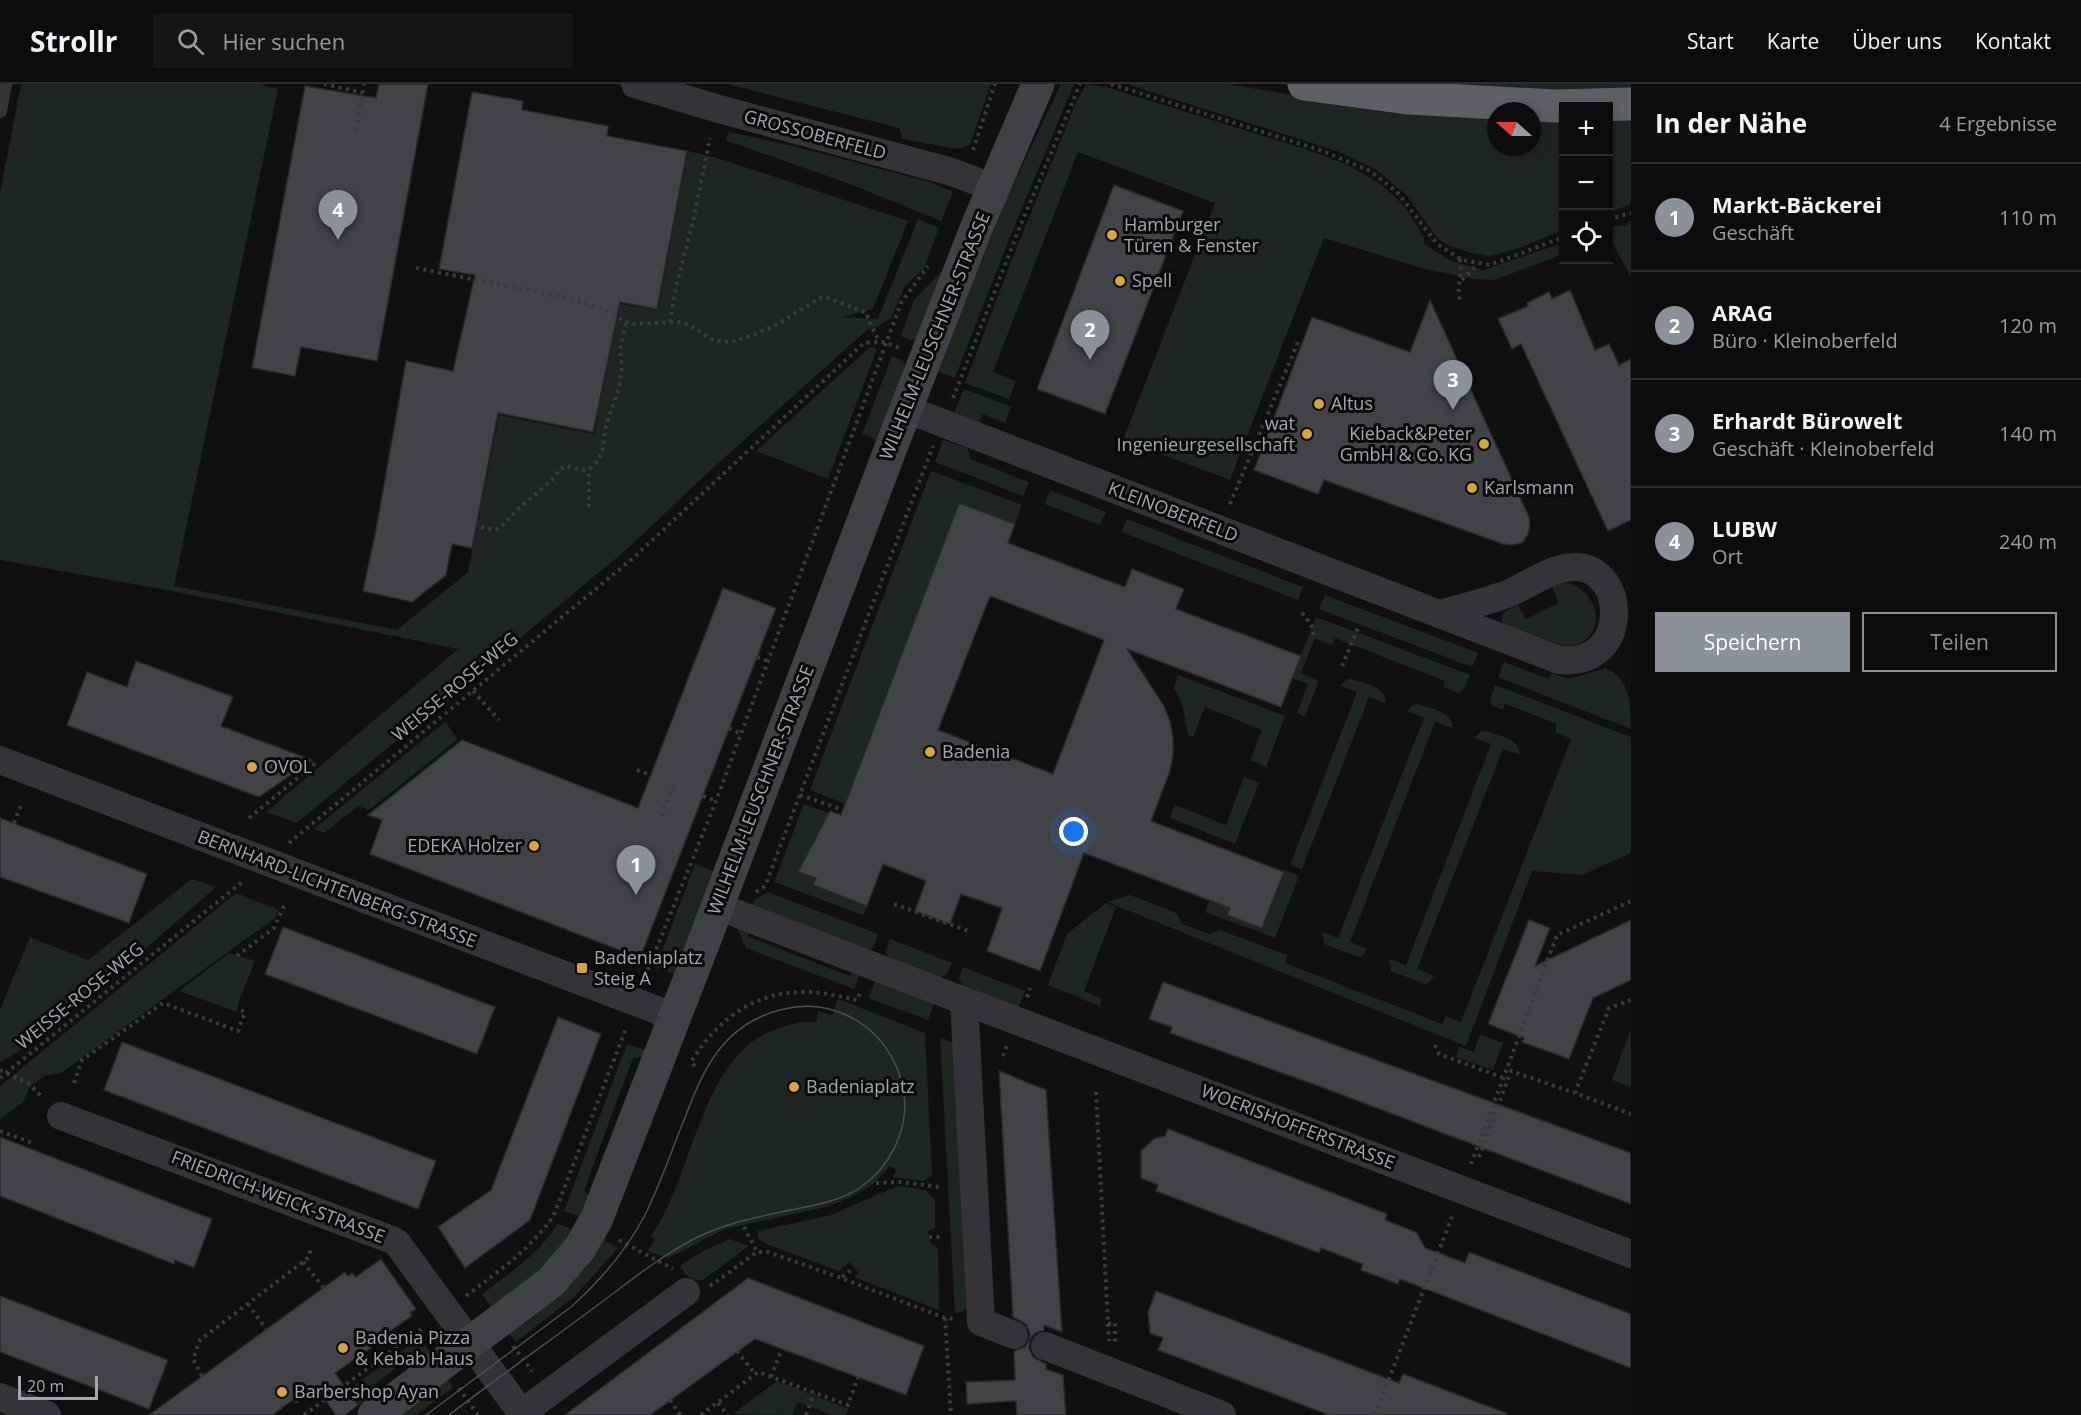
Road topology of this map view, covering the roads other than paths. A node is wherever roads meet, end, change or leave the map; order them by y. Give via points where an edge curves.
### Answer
1 (5, 84) edge
2 (635, 84) edge
3 (1038, 84) edge
4 (1304, 84) edge
5 (1631, 104) edge
6 (0, 111) edge
7 (994, 188) junction
8 (906, 410) junction
9 (1441, 614) junction
10 (0, 760) edge
11 (717, 906) junction
12 (964, 1001) junction
13 (675, 1017) junction
14 (61, 1116) road end
15 (1631, 1254) edge
16 (688, 1290) road end
17 (1014, 1335) dead end
18 (470, 1345) junction
19 (1045, 1347) dead end
20 (0, 1397) edge
21 (521, 1414) edge
22 (47, 1415) edge
23 (374, 1415) edge
24 (1222, 1415) edge

1 - 6 lane
2 - 7 street, GROSSOBERFELD via 952,172
3 - 7 street, WILHELM-LEUSCHNER-STRASSE
4 - 5 highway via 1408,98 1555,106
7 - 8 street, WILHELM-LEUSCHNER-STRASSE
8 - 9 street, KLEINOBERFELD
8 - 11 street, WILHELM-LEUSCHNER-STRASSE
9 - 9 street, KLEINOBERFELD via 1570,661 1600,650 1611,637 1616,620 1613,597 1603,580 1585,568 1572,567
10 - 13 street, BERNHARD-LICHTENBERG-STRASSE
11 - 12 street
11 - 13 street, WILHELM-LEUSCHNER-STRASSE
12 - 15 street, WOERISHOFFERSTRASSE
12 - 17 street via 981,1322
13 - 18 street, WILHELM-LEUSCHNER-STRASSE via 580,1248 551,1282
14 - 18 street, FRIEDRICH-WEICK-STRASSE via 392,1240
16 - 21 street
18 - 21 street, FRIEDRICH-WEICK-STRASSE
18 - 23 street, WILHELM-LEUSCHNER-STRASSE
19 - 24 street
20 - 22 street

